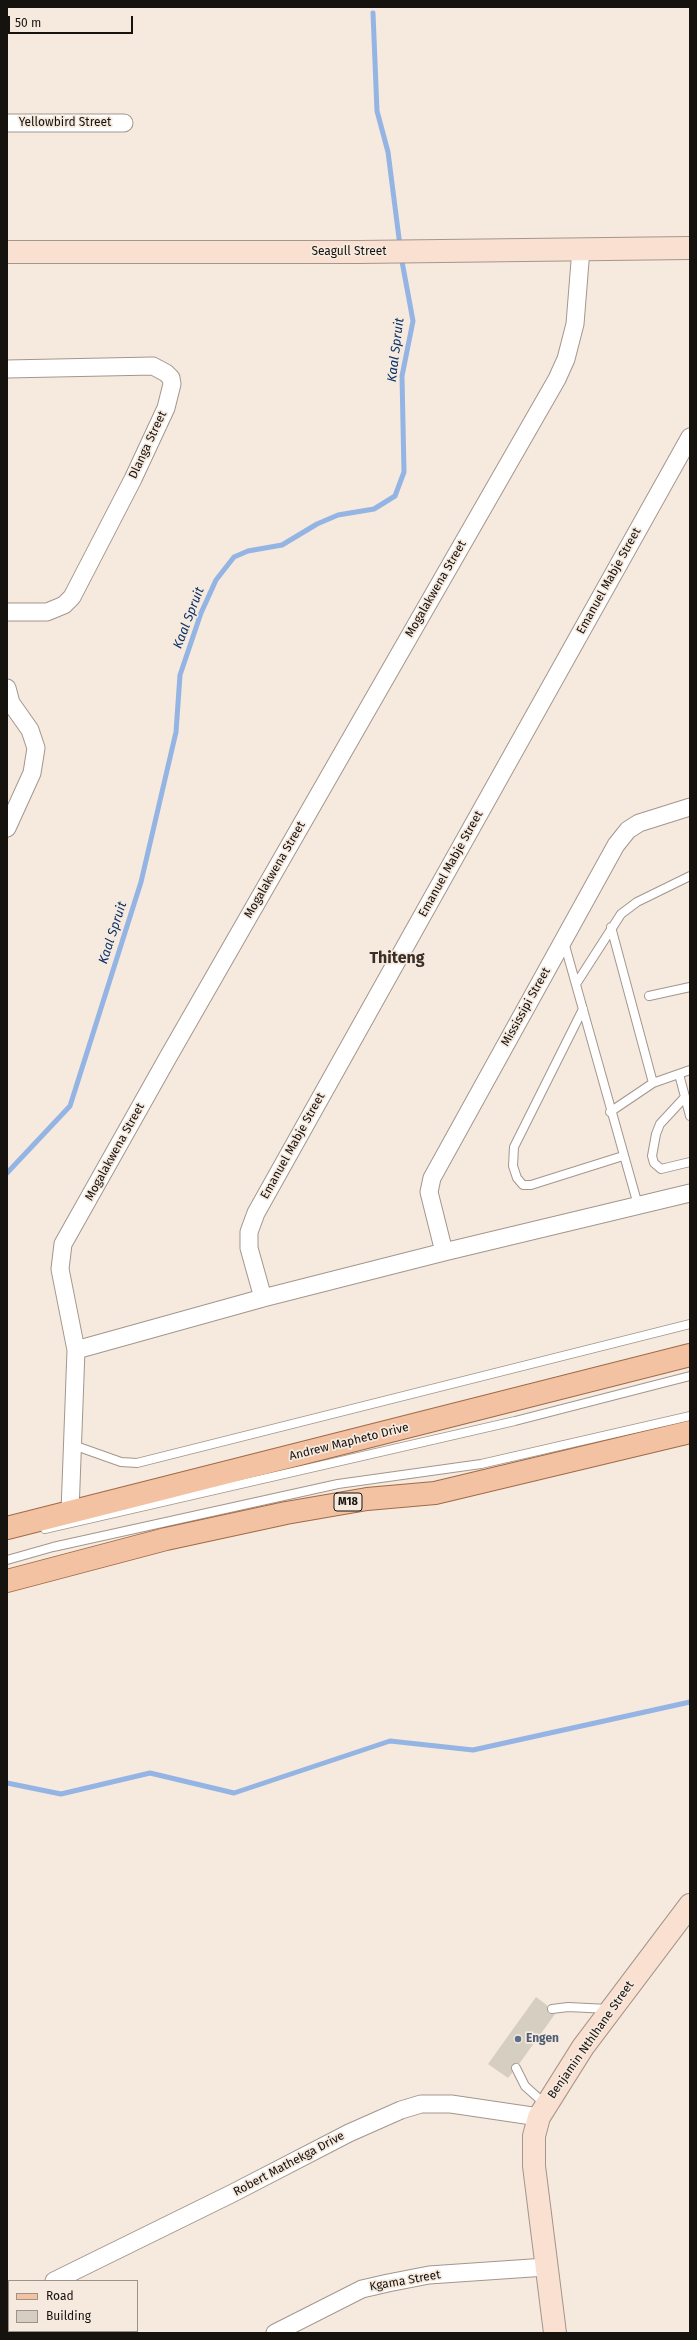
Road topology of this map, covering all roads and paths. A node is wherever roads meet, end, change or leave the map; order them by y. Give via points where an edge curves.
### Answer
1 (7, 122) edge
2 (124, 123) dead end
3 (690, 248) edge
4 (581, 249) junction
5 (7, 252) edge
6 (7, 368) edge
7 (690, 437) edge
8 (7, 612) edge
9 (7, 688) edge
10 (690, 807) edge
11 (7, 828) edge
12 (690, 876) edge
13 (611, 926) junction
14 (563, 940) junction
15 (576, 984) junction
16 (690, 987) edge
17 (649, 996) dead end
18 (583, 1009) junction
19 (690, 1070) edge
20 (679, 1074) junction
21 (653, 1083) junction
22 (685, 1097) junction
23 (610, 1112) junction
24 (690, 1116) edge
25 (623, 1156) junction
26 (690, 1162) edge
27 (690, 1193) edge
28 (638, 1205) junction
29 (444, 1252) junction
30 (263, 1298) junction
31 (690, 1324) edge
32 (76, 1350) junction
33 (690, 1355) edge
34 (690, 1376) edge
35 (690, 1416) edge
36 (690, 1432) edge
37 (73, 1444) junction
38 (70, 1512) junction
39 (7, 1528) edge
40 (38, 1531) dead end
41 (7, 1560) edge
42 (7, 1581) edge
43 (690, 1904) edge
44 (552, 2009) dead end
45 (612, 2009) junction
46 (516, 2068) dead end
47 (542, 2111) junction
48 (546, 2267) junction
49 (56, 2280) edge
50 (275, 2333) edge
51 (555, 2333) edge

1 - 2 street, Yellowbird Street
3 - 4 street, Seagull Street
4 - 5 street, Seagull Street
4 - 32 street, Mogalakwena Street via 575,324 566,359 557,379 63,1244 60,1269
6 - 8 street, Dlanga Street via 153,366 166,373 172,384 166,408 133,479 72,597 64,605 47,612
7 - 30 street, Emanuel Mabje Street via 256,1213 249,1232 249,1248
9 - 11 street via 11,703 30,730 36,748 32,773
10 - 14 street, Mississipi Street via 639,823 622,836
12 - 13 lane via 637,902 621,914
13 - 15 lane
13 - 21 lane
14 - 15 lane
14 - 29 street, Mississipi Street via 432,1178 429,1192
15 - 18 lane
16 - 17 lane
18 - 23 lane
18 - 25 lane via 514,1147 513,1166 517,1178 523,1184 531,1185
19 - 20 lane
20 - 21 lane
20 - 22 lane
21 - 23 lane
22 - 24 lane
22 - 26 lane via 660,1124 652,1156 654,1163 661,1169
23 - 25 lane
25 - 28 lane
27 - 28 street
28 - 29 street
29 - 30 street
30 - 32 street
31 - 37 lane via 137,1463 121,1462
32 - 37 street, Mogalakwena Street
33 - 38 main road, Andrew Mapheto Drive
34 - 40 lane via 515,1421
35 - 41 lane via 481,1464 338,1484 53,1547
36 - 42 main road, M18 via 435,1493 367,1499 278,1514 166,1539
37 - 38 street, Mogalakwena Street
38 - 39 main road, Andrew Mapheto Drive
43 - 45 street, Benjamin Nthlhane Street
44 - 45 lane
45 - 47 street, Benjamin Nthlhane Street
46 - 47 lane
47 - 48 street, Benjamin Nthlhane Street via 534,2136 534,2166
47 - 49 street, Robert Mathekga Drive via 451,2104 421,2104 401,2110 349,2133
48 - 50 street, Kgama Street via 429,2275 388,2282 362,2289
48 - 51 street, Benjamin Nthlhane Street

